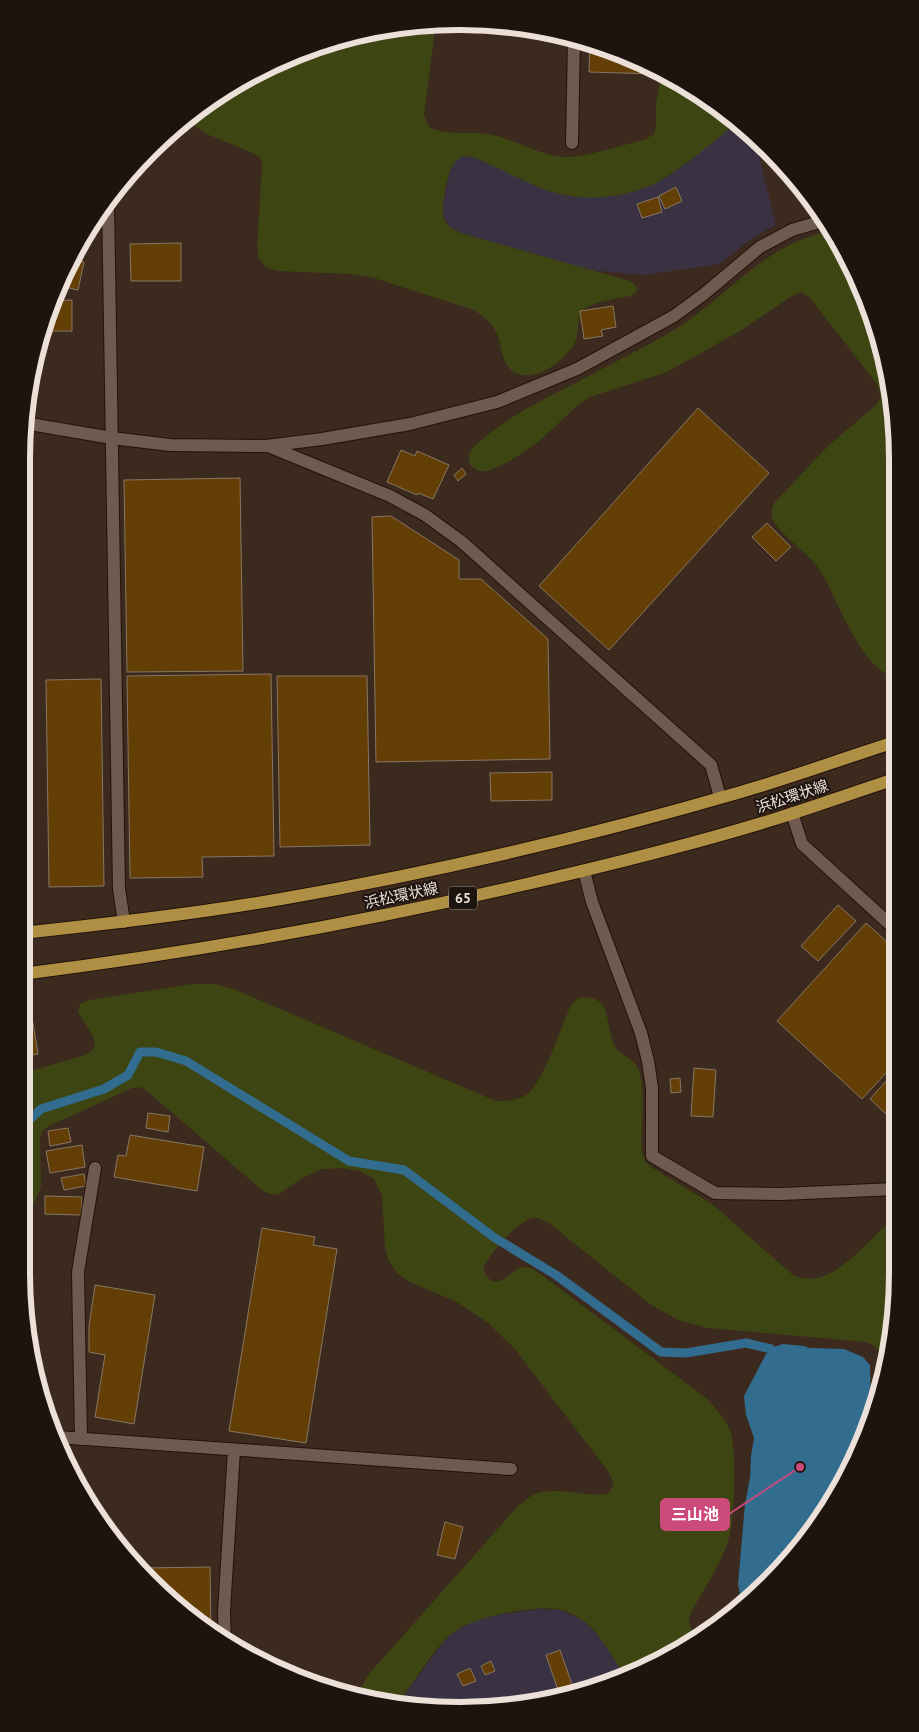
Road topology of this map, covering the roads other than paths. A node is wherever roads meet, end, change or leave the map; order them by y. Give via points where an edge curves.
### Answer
1 (574, 46) edge
2 (572, 143) dead end
3 (108, 213) edge
4 (818, 222) edge
5 (32, 424) edge
6 (112, 438) junction
7 (266, 446) junction
8 (889, 744) edge
9 (889, 781) edge
10 (720, 797) junction
11 (792, 813) junction
12 (584, 871) junction
13 (124, 922) junction
14 (889, 924) edge
15 (30, 932) edge
16 (30, 973) edge
17 (95, 1168) dead end
18 (889, 1189) edge
19 (63, 1438) edge
20 (81, 1439) junction
21 (234, 1450) junction
22 (511, 1469) dead end
23 (225, 1632) edge

1 - 2 street
3 - 6 street
4 - 7 street via 792,230 760,247 674,316 577,369 537,386 497,402 410,424 322,440
5 - 6 street
6 - 7 street via 170,445
6 - 13 street via 119,890
7 - 10 street via 390,496 426,515 462,542 711,765
8 - 10 main road, 浜松環状線 / 65
9 - 11 main road, 浜松環状線 / 65
10 - 13 main road, 浜松環状線 / 65 via 580,835 408,875 278,900
11 - 12 main road, 浜松環状線 / 65
11 - 14 street via 802,844
12 - 16 main road, 浜松環状線 / 65 via 316,928
12 - 18 street via 648,1060 652,1088 652,1156 715,1193
13 - 15 main road, 浜松環状線 / 65
17 - 20 street via 78,1272
19 - 20 street
20 - 21 street
21 - 22 street
21 - 23 street

